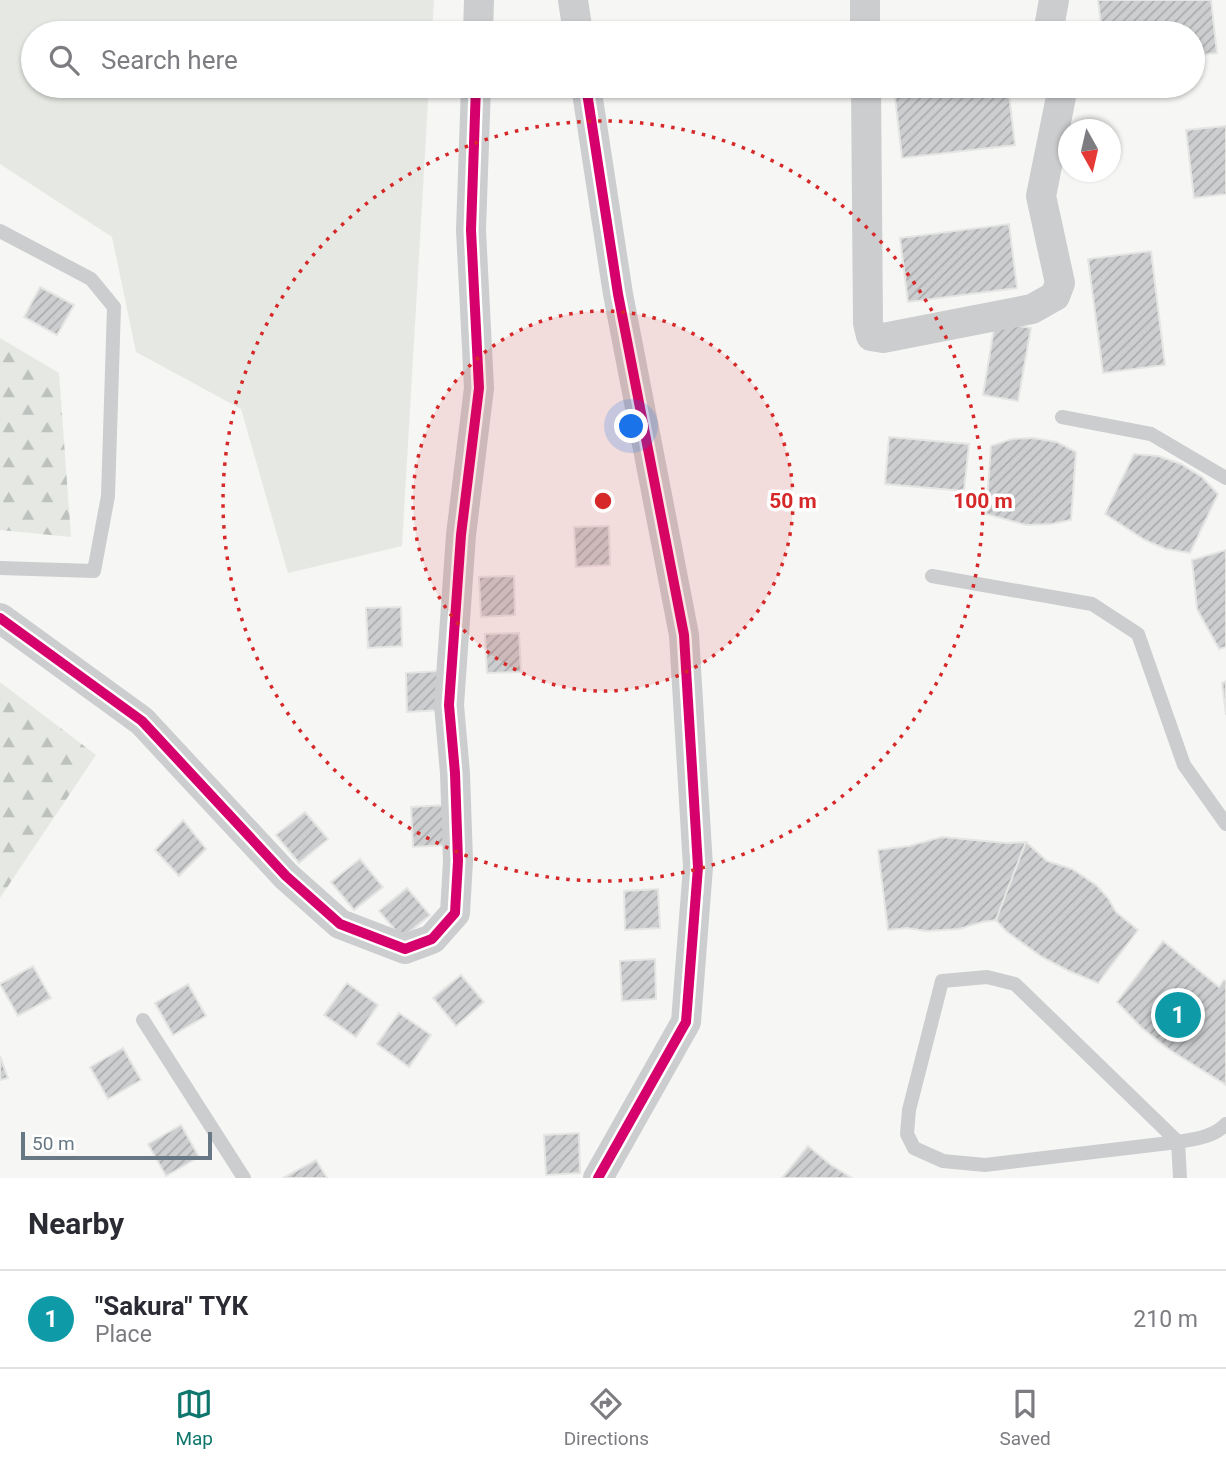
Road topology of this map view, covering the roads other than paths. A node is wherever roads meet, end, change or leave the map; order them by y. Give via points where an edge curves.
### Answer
1 (479, 0) edge
2 (573, 0) edge
3 (865, 0) edge
4 (1054, 0) edge
5 (478, 21) edge
6 (576, 21) edge
7 (865, 21) edge
8 (1050, 21) edge
9 (476, 98) edge
10 (588, 98) edge
11 (866, 98) edge
12 (1061, 98) edge
13 (0, 231) edge
14 (1062, 417) dead end
15 (1226, 478) edge
16 (0, 568) edge
17 (932, 576) dead end
18 (0, 618) edge
19 (1226, 824) edge
20 (143, 1020) dead end
21 (1226, 1124) edge
22 (1178, 1142) junction
23 (244, 1178) edge
24 (598, 1178) edge
25 (1180, 1178) edge

1 - 5 street
2 - 6 street
3 - 7 street
4 - 8 street
9 - 18 street via 471,230 480,388 461,536 449,705 458,861 455,913 432,939 405,949 340,924 286,876 142,721
10 - 24 street via 618,294 684,635 698,867 685,1022
11 - 12 street via 868,323 871,336 883,338 1032,309 1055,296 1060,283 1041,196
13 - 16 lane via 91,279 114,307 108,496 94,571
14 - 15 lane via 1151,434
17 - 19 lane via 1091,604 1138,634 1184,765
20 - 23 lane
21 - 22 lane via 1199,1138
22 - 22 lane via 985,1165 943,1161 914,1148 906,1134 909,1110 942,981 987,977 1015,984
22 - 25 lane

